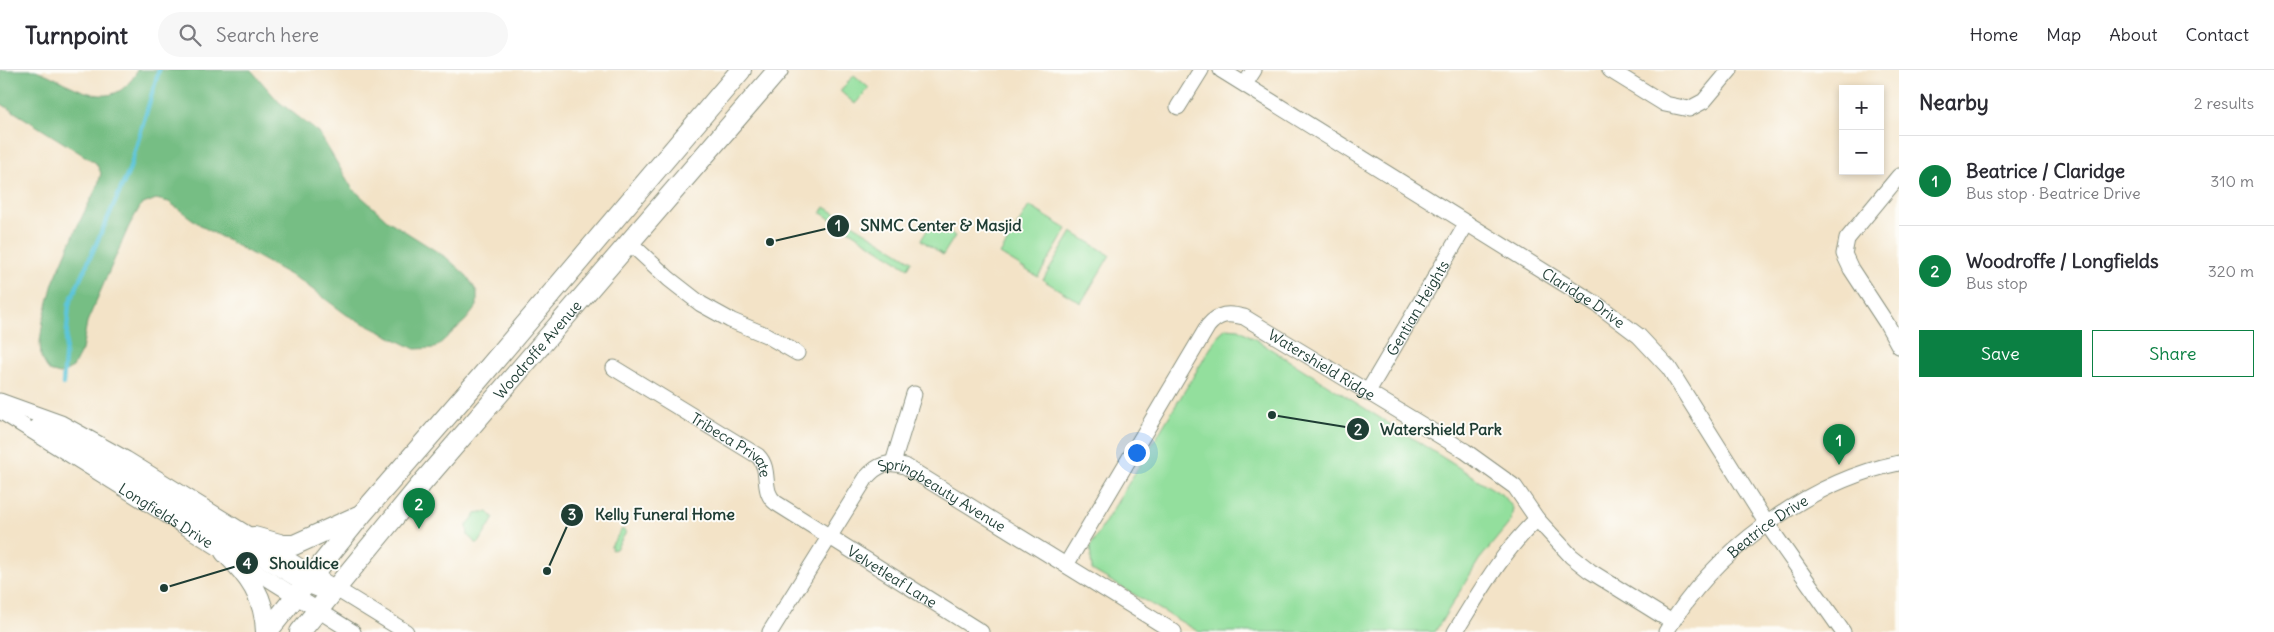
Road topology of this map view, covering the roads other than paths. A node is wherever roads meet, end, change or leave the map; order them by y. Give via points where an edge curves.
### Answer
1 (741, 70) edge
2 (778, 70) edge
3 (1200, 70) edge
4 (1221, 70) edge
5 (1254, 70) edge
6 (1610, 70) edge
7 (1730, 70) edge
8 (1245, 84) junction
9 (1178, 107) dead end
10 (1899, 176) edge
11 (1467, 224) junction
12 (630, 243) junction
13 (1899, 346) edge
14 (797, 354) dead end
15 (614, 368) dead end
16 (1367, 393) junction
17 (914, 394) dead end
18 (2, 409) edge
19 (893, 462) junction
20 (1899, 463) edge
21 (362, 514) junction
22 (1537, 520) junction
23 (1767, 524) junction
24 (254, 537) junction
25 (829, 537) junction
26 (225, 552) junction
27 (1066, 565) junction
28 (305, 584) junction
29 (336, 587) junction
30 (317, 610) junction
31 (1669, 627) edge
32 (776, 630) edge
33 (266, 632) edge
34 (300, 632) edge
35 (353, 632) edge
36 (406, 632) edge
37 (981, 632) edge
38 (1174, 632) edge
39 (1455, 632) edge
40 (1843, 632) edge

1 - 21 main road, Woodroffe Avenue
2 - 12 main road, Woodroffe Avenue
3 - 9 street
4 - 8 street, Claridge Drive
5 - 8 street
6 - 7 street via 1665,104 1689,109 1704,101
8 - 11 street, Claridge Drive
10 - 13 street via 1847,239 1844,254
11 - 16 street, Gentian Heights
11 - 23 street, Claridge Drive via 1598,305 1655,351 1682,386
12 - 14 street via 668,279 701,304 766,335
12 - 29 main road, Woodroffe Avenue
15 - 25 street, Tribeca Private via 755,454 764,464 767,492 772,501
16 - 22 street, Watershield Ridge via 1465,452 1515,488
16 - 27 street, Watershield Ridge via 1244,317 1229,313 1216,318 1208,326
17 - 19 street
18 - 24 street, Longfields Drive via 61,423
18 - 26 street, Longfields Drive via 53,446
18 - 28 street, Longfields Drive via 68,440
19 - 25 street, Springbeauty Avenue via 872,471
19 - 27 street, Springbeauty Avenue via 905,466
20 - 23 street, Beatrice Drive via 1838,483
21 - 24 main road via 294,544 283,545
21 - 28 main road, Woodroffe Avenue
22 - 31 street, Watershield Ridge via 1554,540 1590,571
22 - 39 street via 1519,536 1496,567
23 - 31 street, Beatrice Drive via 1722,562 1686,601
23 - 40 street, Claridge Drive
24 - 28 street, Longfields Drive
25 - 32 street, Springbeauty Avenue
25 - 37 street, Velvetleaf Lane
26 - 28 street, Longfields Drive
26 - 33 main road via 258,591
27 - 38 street, Springbeauty Avenue
28 - 29 street, Longfields Drive
28 - 30 street, Longfields Drive
28 - 33 main road, Woodroffe Avenue
29 - 30 main road, Woodroffe Avenue
29 - 36 street, Longfields Drive
30 - 34 main road, Woodroffe Avenue
30 - 35 street, Longfields Drive

